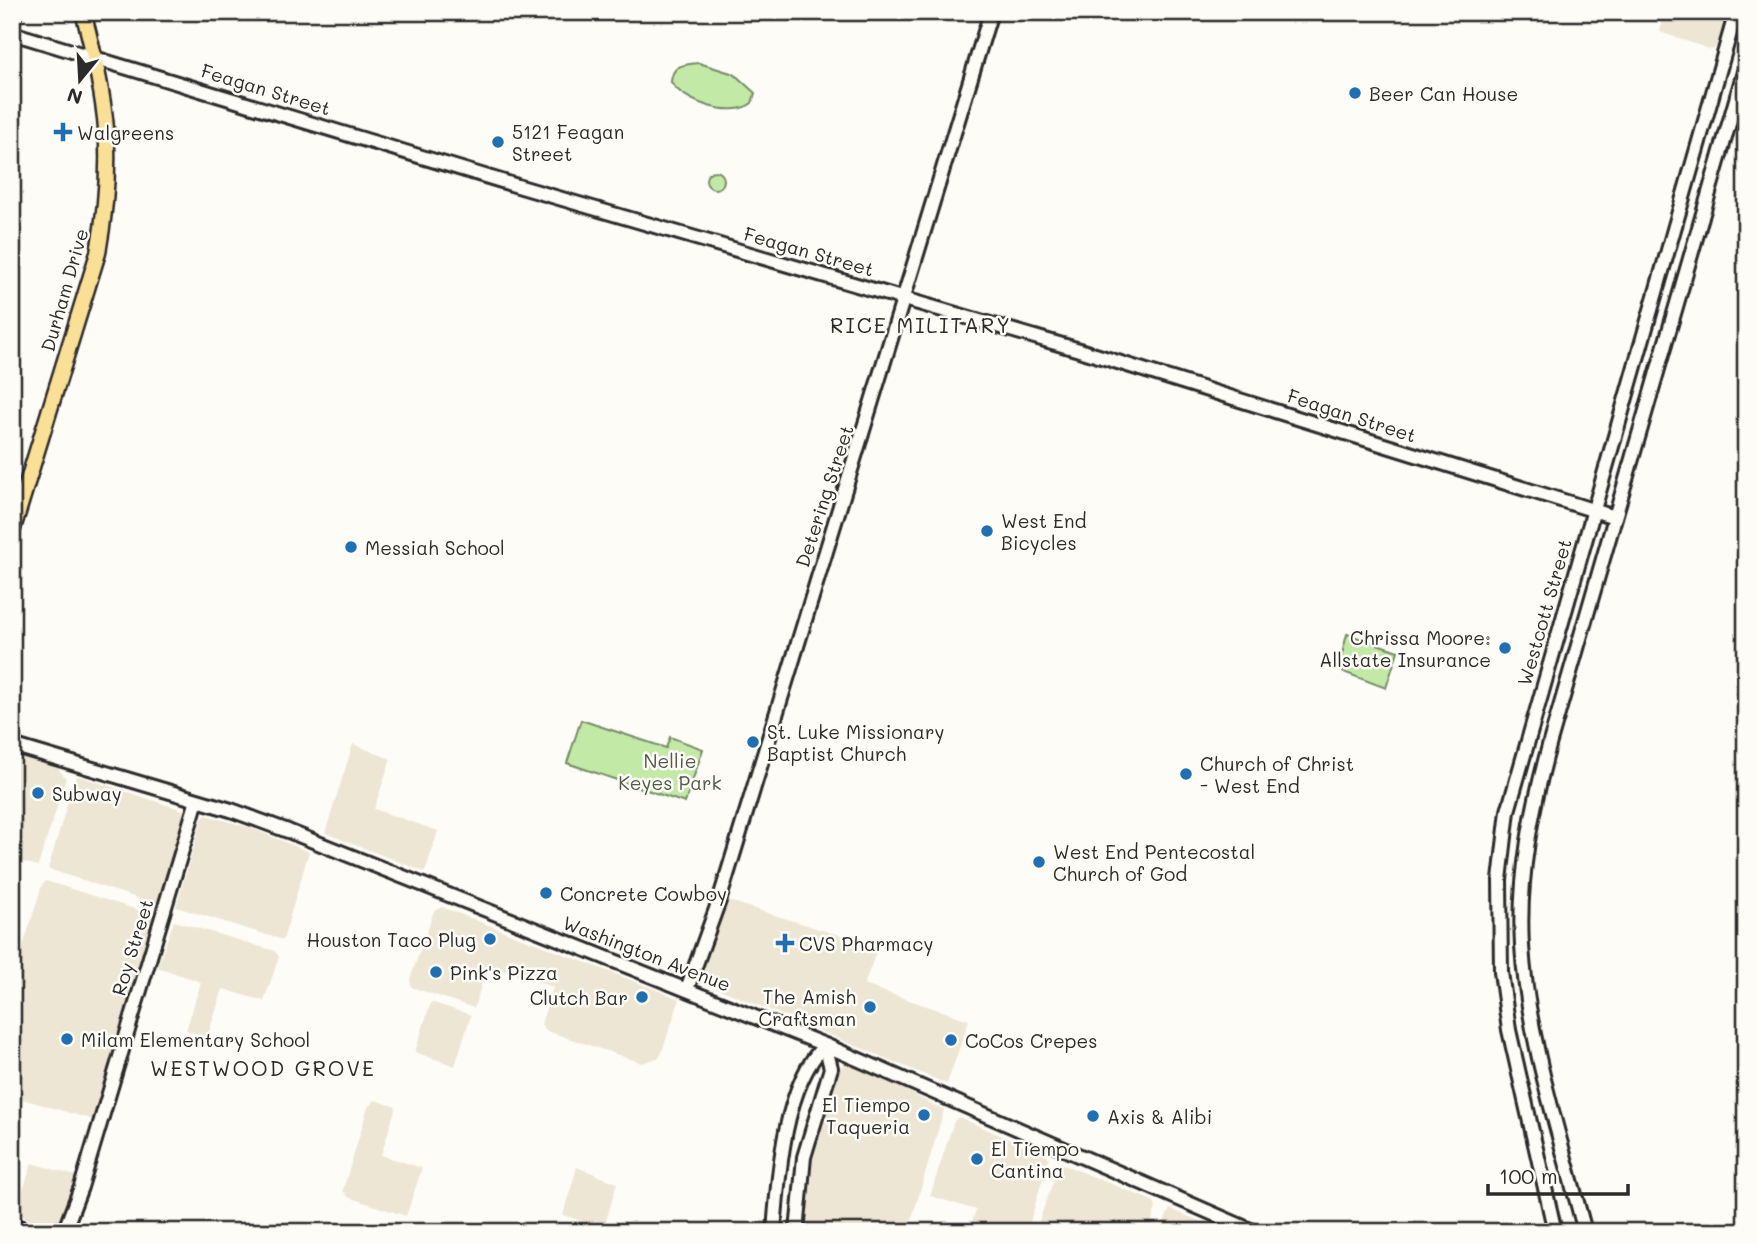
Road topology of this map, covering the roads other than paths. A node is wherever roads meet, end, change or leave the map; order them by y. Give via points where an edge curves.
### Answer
1 (15, 12) edge
2 (83, 12) edge
3 (992, 12) edge
4 (1736, 12) edge
5 (12, 20) edge
6 (12, 33) edge
7 (95, 59) junction
8 (1746, 65) edge
9 (904, 299) junction
10 (1593, 510) junction
11 (1615, 517) junction
12 (12, 532) edge
13 (12, 744) edge
14 (197, 800) junction
15 (687, 989) junction
16 (825, 1045) junction
17 (777, 1185) junction
18 (80, 1187) junction
19 (800, 1187) junction
20 (64, 1232) edge
21 (71, 1232) edge
22 (774, 1232) edge
23 (797, 1232) edge
24 (1255, 1232) edge
25 (1555, 1232) edge
26 (1585, 1232) edge

1 - 5 main road
2 - 7 main road, Durham Drive
3 - 9 main road, Detering Street
4 - 10 main road, Westcott Street
6 - 7 main road, Feagan Street
7 - 9 main road, Feagan Street
7 - 12 main road, Durham Drive via 108,127 103,220 94,265
8 - 11 main road
9 - 10 main road, Feagan Street
9 - 15 main road, Detering Street via 720,898
10 - 11 main road, Feagan Street
10 - 25 main road, Westcott Street via 1514,786 1500,880 1500,952 1508,1030
11 - 26 main road via 1536,793 1524,876 1522,945 1534,1028
13 - 14 main road, Washington Avenue
14 - 15 main road, Washington Avenue via 260,820
14 - 18 main road, Roy Street
15 - 16 main road, Washington Avenue
16 - 17 main road via 810,1059 788,1123
16 - 19 main road via 831,1068 804,1157
16 - 24 main road, Washington Avenue
17 - 19 main road
17 - 22 main road
18 - 20 main road, Roy Street
18 - 21 main road, Roy Street
19 - 23 main road

